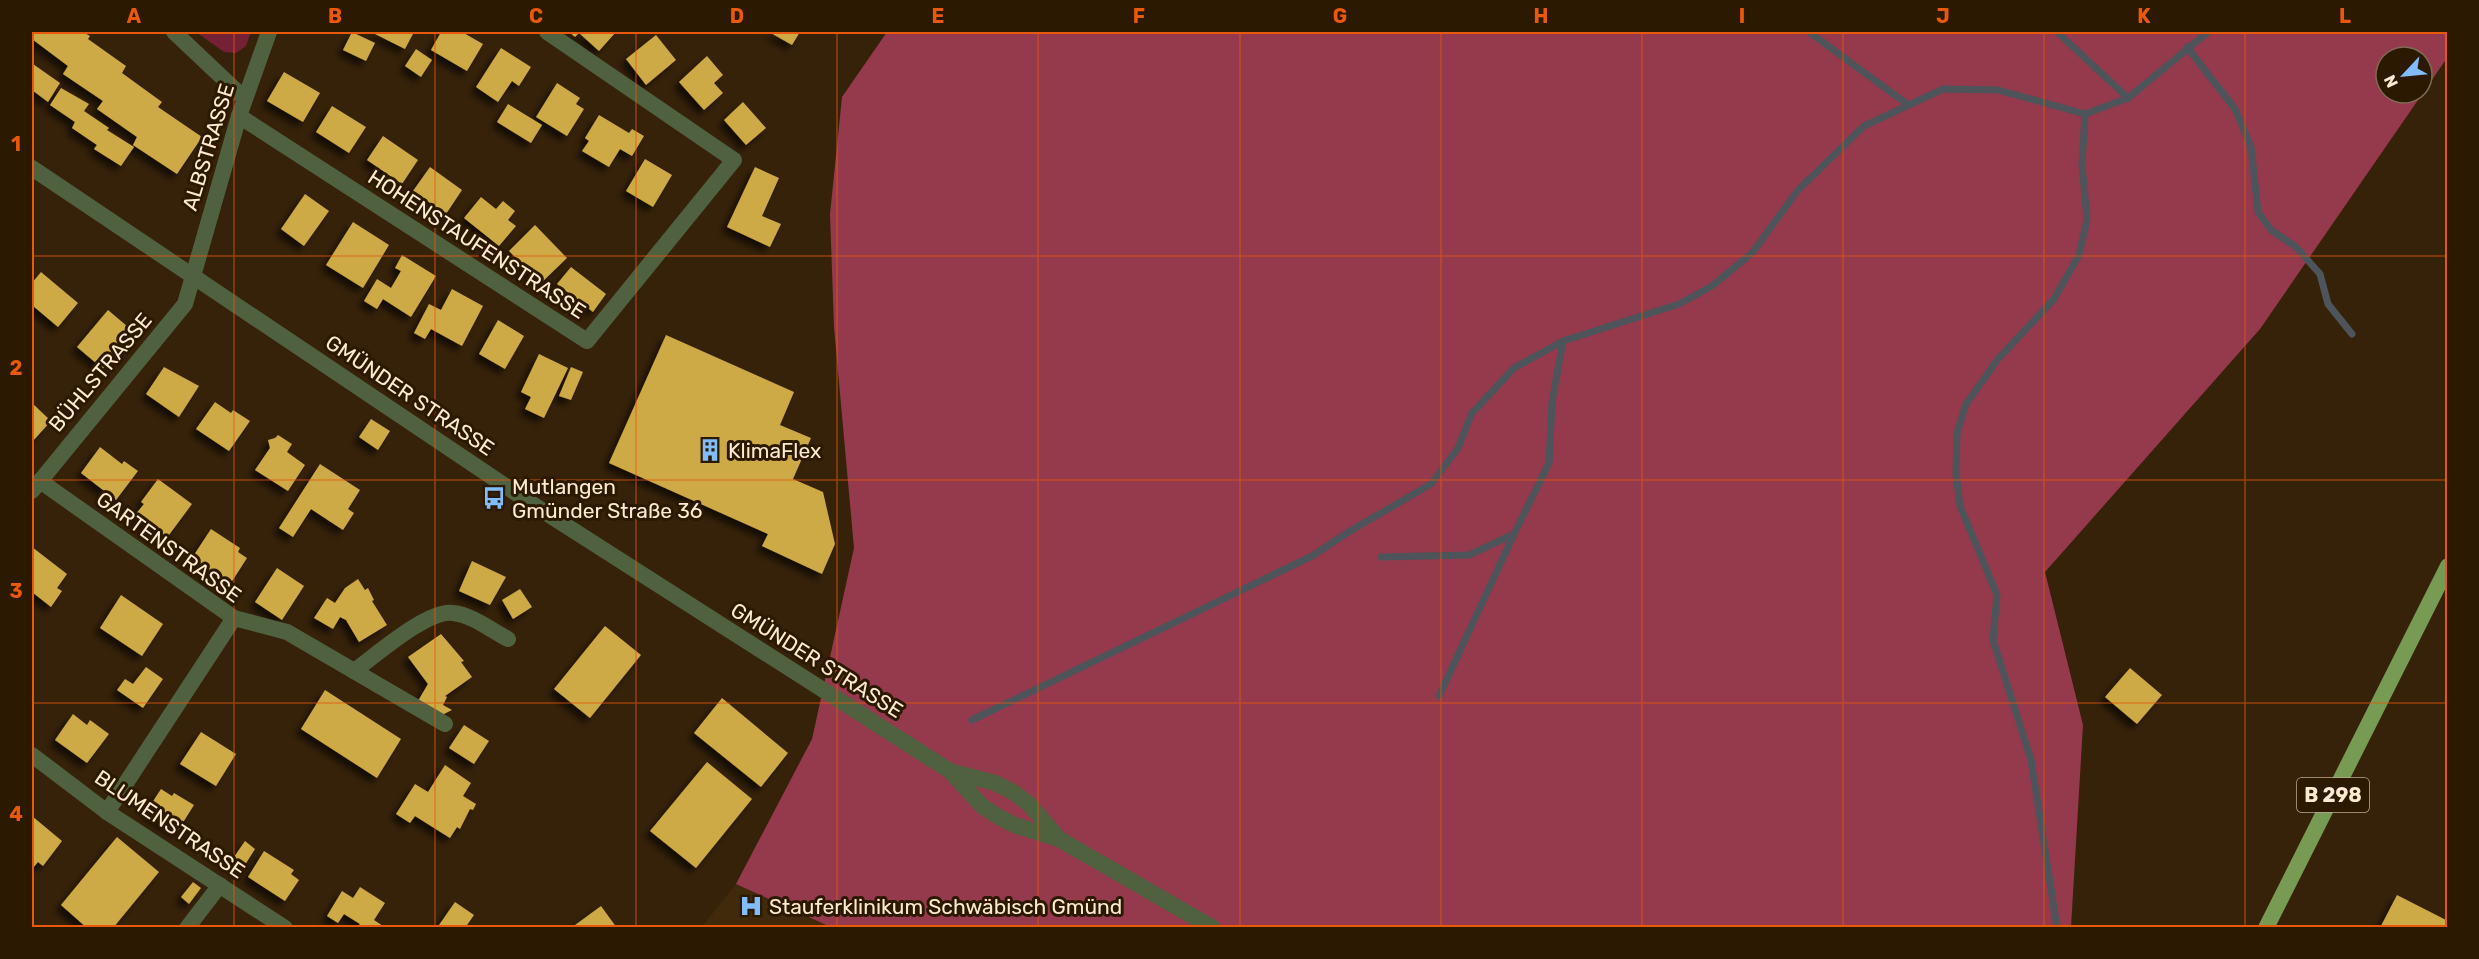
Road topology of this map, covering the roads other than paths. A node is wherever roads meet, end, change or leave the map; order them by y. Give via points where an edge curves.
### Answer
1 (174, 32) edge
2 (269, 32) edge
3 (548, 32) edge
4 (245, 99) junction
5 (239, 116) junction
6 (32, 168) edge
7 (194, 278) junction
8 (36, 486) edge
9 (2448, 566) edge
10 (234, 618) junction
11 (508, 639) dead end
12 (354, 671) junction
13 (445, 724) dead end
14 (32, 757) edge
15 (950, 771) junction
16 (106, 812) junction
17 (1059, 838) junction
18 (220, 885) junction
19 (187, 927) edge
20 (285, 927) edge
21 (1214, 927) edge
22 (2266, 927) edge

1 - 4 street
2 - 4 street, ALBSTRASSE
3 - 5 street, HOHENSTAUFENSTRASSE via 734,160 586,341
4 - 5 street, ALBSTRASSE
5 - 7 street, ALBSTRASSE
6 - 7 street, GMÜNDER STRASSE
7 - 8 street, BÜHLSTRASSE via 186,304
7 - 15 street, GMÜNDER STRASSE via 529,502
8 - 10 street, GARTENSTRASSE
9 - 22 main road, B 298
10 - 12 street via 287,632
10 - 16 street, GARTENSTRASSE
11 - 12 street via 467,616 451,612 419,625
12 - 13 street
14 - 16 street, BLUMENSTRASSE
15 - 17 street, GMÜNDER STRASSE via 982,806 999,817
15 - 17 street, GMÜNDER STRASSE via 1013,792
16 - 18 street, BLUMENSTRASSE
17 - 21 street, GMÜNDER STRASSE
18 - 19 street
18 - 20 street, BLUMENSTRASSE

